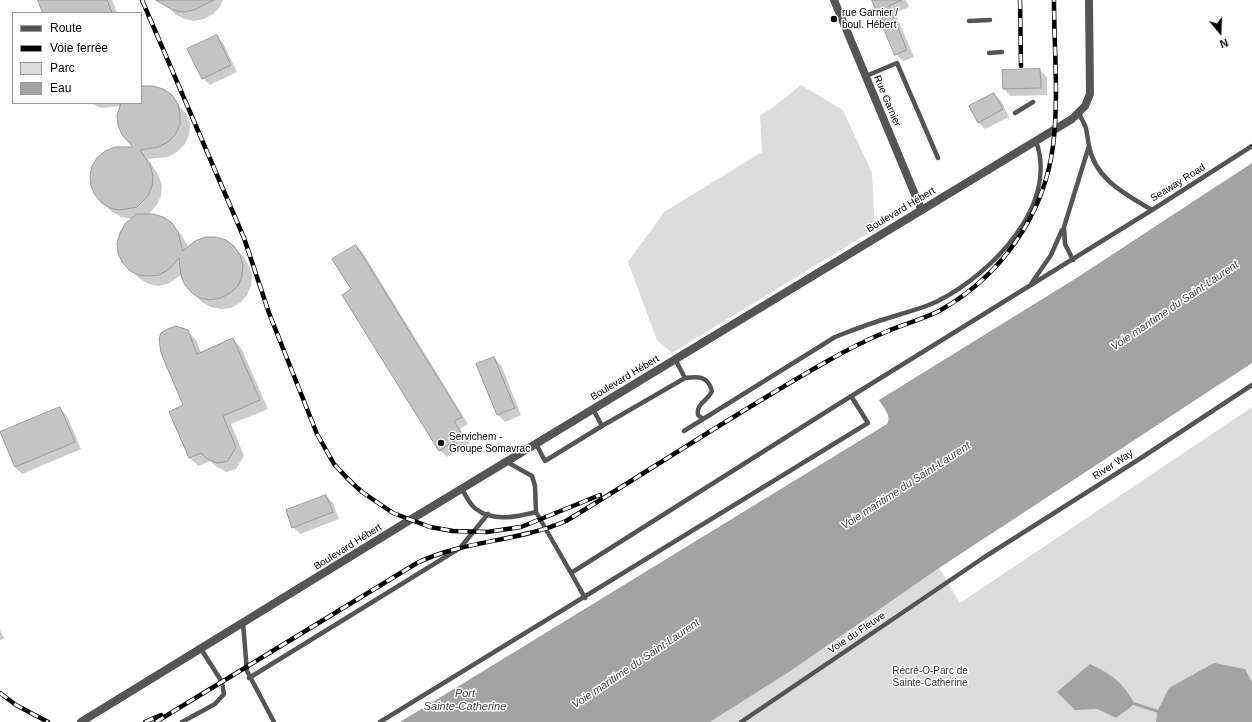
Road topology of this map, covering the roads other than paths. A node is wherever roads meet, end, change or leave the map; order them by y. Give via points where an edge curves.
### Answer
1 (834, 0) edge
2 (1089, 0) edge
3 (990, 20) dead end
4 (969, 21) dead end
5 (1002, 52) dead end
6 (989, 53) dead end
7 (866, 76) junction
8 (1033, 102) dead end
9 (1015, 113) dead end
10 (1079, 113) junction
11 (1036, 141) junction
12 (1089, 146) junction
13 (1252, 146) edge
14 (938, 158) dead end
15 (921, 210) junction
16 (1152, 210) junction
17 (1064, 227) junction
18 (1073, 260) junction
19 (1027, 288) junction
20 (675, 359) junction
21 (685, 378) junction
22 (1252, 385) edge
23 (851, 396) junction
24 (592, 409) junction
25 (703, 419) junction
26 (602, 426) junction
27 (684, 431) dead end
28 (536, 444) junction
29 (507, 462) junction
30 (462, 489) junction
31 (536, 512) junction
32 (488, 514) junction
33 (983, 558) joint
34 (571, 573) junction
35 (585, 598) junction
36 (243, 623) junction
37 (201, 649) junction
38 (249, 678) junction
39 (81, 722) edge
40 (182, 722) edge
41 (274, 722) edge
42 (380, 722) edge
43 (740, 722) edge

1 - 7 street, Rue Garnier
2 - 10 street, Boulevard Hébert via 1091,90
3 - 4 lane
5 - 6 lane
7 - 14 lane via 898,63
7 - 15 street, Rue Garnier
8 - 9 lane
10 - 11 street, Boulevard Hébert
10 - 12 lane, Seaway Road via 1086,128
11 - 15 street, Boulevard Hébert
11 - 25 lane via 1041,171 1038,189 1028,215 1000,255 981,273 938,301 920,309 861,326 835,337
12 - 16 lane, Seaway Road via 1091,157 1102,176
12 - 17 lane
13 - 16 lane, Seaway Road
15 - 20 street, Boulevard Hébert
16 - 18 lane
17 - 18 lane via 1065,244
17 - 19 lane via 1051,255
18 - 19 lane
19 - 23 lane
20 - 21 lane
20 - 24 street, Boulevard Hébert
21 - 25 lane via 698,376 710,385 710,396 697,410
21 - 26 lane
22 - 33 lane, River Way
23 - 34 lane
23 - 35 lane via 868,423
24 - 26 lane
24 - 28 street, Boulevard Hébert
25 - 27 lane
26 - 28 lane via 544,461
28 - 29 street, Boulevard Hébert
29 - 30 street, Boulevard Hébert
29 - 31 lane via 532,476
30 - 32 lane via 476,510
30 - 36 street, Boulevard Hébert
31 - 32 lane via 516,517
31 - 34 lane
32 - 38 lane via 460,548
33 - 43 lane, Voie du Fleuve
34 - 35 lane
35 - 42 lane
36 - 37 street, Boulevard Hébert
36 - 38 lane via 245,662
37 - 39 street, Boulevard Hébert
37 - 40 lane via 222,682 224,694 215,704
38 - 41 lane

